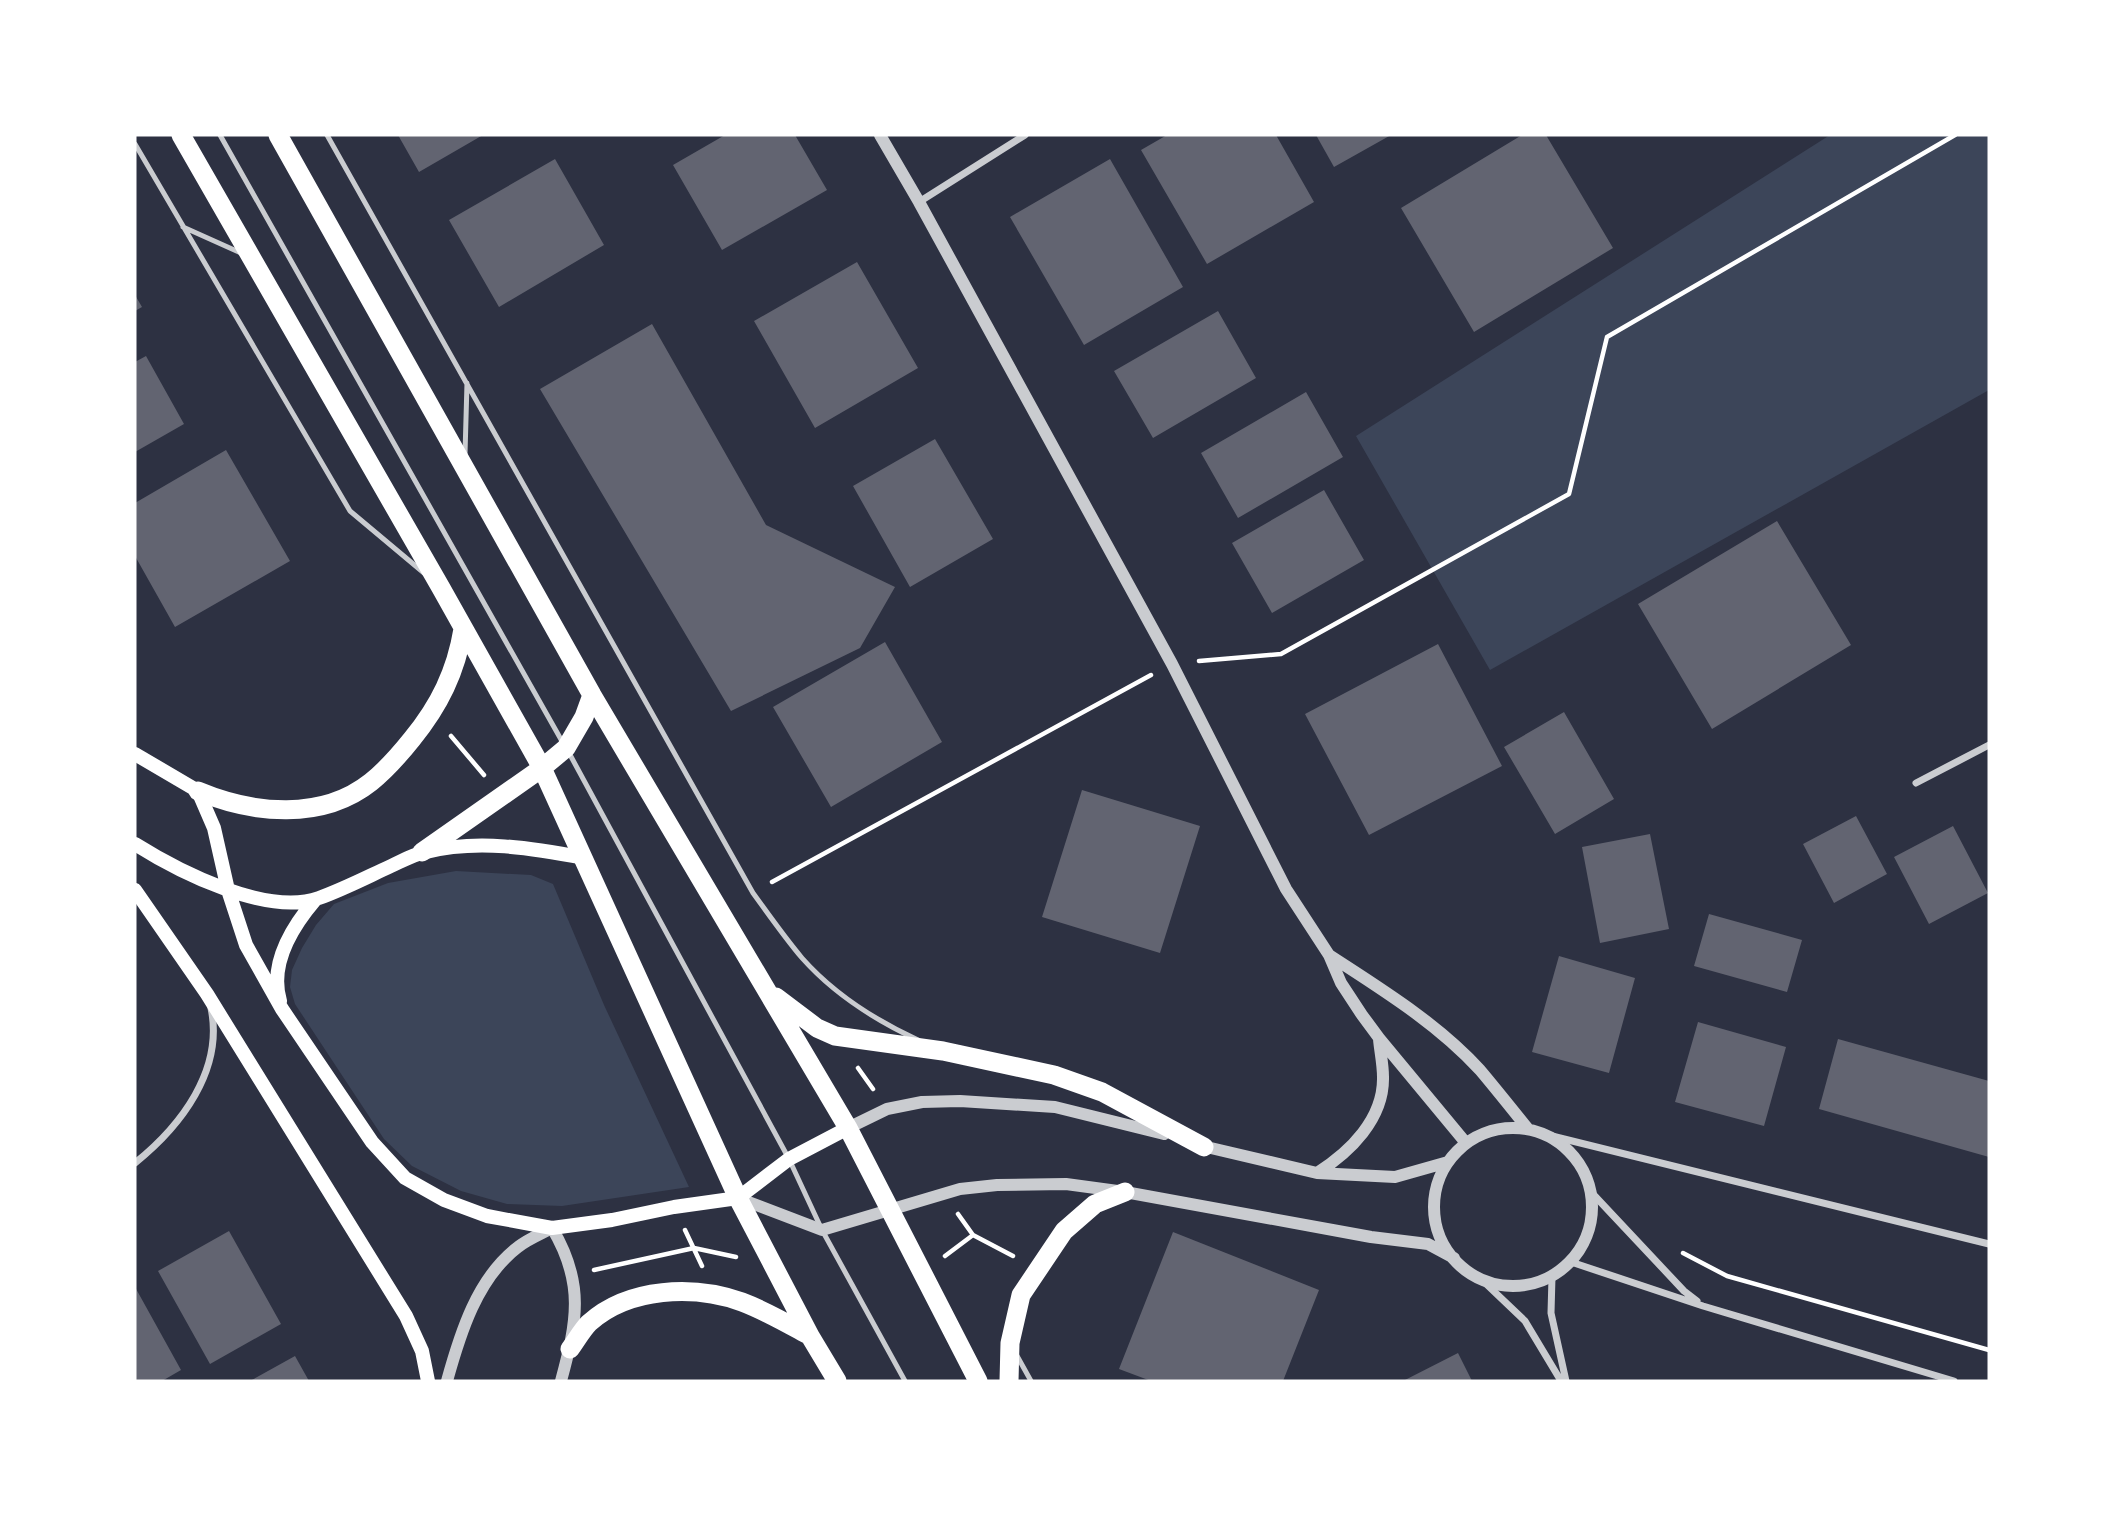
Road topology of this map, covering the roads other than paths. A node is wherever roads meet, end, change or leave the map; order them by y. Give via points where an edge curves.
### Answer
1 (181, 135) edge
2 (219, 135) edge
3 (278, 135) edge
4 (327, 135) edge
5 (880, 135) edge
6 (1025, 135) edge
7 (135, 144) edge
8 (919, 202) junction
9 (183, 227) junction
10 (252, 258) junction
11 (467, 383) junction
12 (465, 468) junction
13 (441, 587) junction
14 (463, 629) junction
15 (592, 695) junction
16 (1989, 745) edge
17 (566, 748) junction
18 (135, 754) edge
19 (542, 768) junction
20 (1916, 783) dead end
21 (198, 791) junction
22 (135, 844) edge
23 (422, 852) junction
24 (584, 858) junction
25 (135, 890) edge
26 (228, 890) junction
27 (315, 900) junction
28 (1329, 954) junction
29 (766, 990) junction
30 (207, 994) junction
31 (282, 1009) junction
32 (1379, 1038) junction
33 (943, 1051) junction
34 (848, 1128) junction
35 (1528, 1129) junction
36 (1548, 1135) junction
37 (1466, 1143) junction
38 (1204, 1147) junction
39 (789, 1159) junction
40 (1448, 1162) junction
41 (135, 1163) edge
42 (1317, 1173) junction
43 (1125, 1192) junction
44 (1592, 1193) junction
45 (738, 1198) junction
46 (890, 1210) junction
47 (552, 1228) junction
48 (822, 1230) junction
49 (1989, 1244) edge
50 (1454, 1258) junction
51 (1571, 1262) junction
52 (1552, 1277) junction
53 (1482, 1280) junction
54 (1703, 1306) junction
55 (810, 1336) junction
56 (1010, 1343) junction
57 (570, 1349) junction
58 (428, 1381) edge
59 (447, 1381) edge
60 (561, 1381) edge
61 (837, 1381) edge
62 (905, 1381) edge
63 (978, 1381) edge
64 (1009, 1381) edge
65 (1031, 1381) edge
66 (1561, 1381) edge
67 (1566, 1381) edge
68 (1954, 1381) edge

1 - 10 highway
2 - 17 lane
3 - 12 highway
4 - 11 lane
5 - 8 street
6 - 8 street
7 - 9 lane
8 - 28 street via 1171,664 1286,889
9 - 10 lane
9 - 13 lane via 350,510
10 - 13 highway
11 - 12 lane
11 - 33 lane via 753,893 803,959 834,989 899,1031
12 - 15 highway
13 - 14 highway
14 - 19 highway
14 - 21 highway via 455,665 432,714 372,782 343,799 275,810 226,803
15 - 17 highway
15 - 29 highway
16 - 20 street
17 - 19 highway
17 - 39 lane
18 - 21 main road
19 - 23 highway
19 - 24 highway
21 - 26 main road via 214,828
22 - 26 main road via 169,866
23 - 24 main road via 494,846
23 - 27 main road
24 - 45 highway
25 - 30 main road
26 - 27 main road via 285,902
26 - 31 main road via 246,945
27 - 31 main road via 295,925 282,954 278,995
28 - 32 street via 1341,983
28 - 35 street via 1437,1030 1478,1069
29 - 33 highway via 835,1036
29 - 34 highway
30 - 41 street via 214,1036 204,1079 183,1114
30 - 58 main road via 406,1316 422,1351
31 - 47 main road via 372,1142 405,1178 444,1200 487,1216
32 - 37 street
32 - 42 street via 1381,1097 1369,1124 1344,1154
33 - 38 highway via 1016,1066 1102,1092
34 - 38 street via 887,1109 960,1101 1055,1107 1152,1129
34 - 39 main road
34 - 46 highway
35 - 36 street
35 - 37 street via 1506,1128
36 - 44 street via 1569,1150
36 - 49 street
37 - 40 street
38 - 42 street
39 - 45 main road
39 - 48 lane
40 - 42 street via 1395,1177
40 - 50 street via 1434,1205 1437,1228
43 - 46 street via 1066,1184 997,1185 960,1189
43 - 50 street via 1428,1244
43 - 56 highway via 1096,1204 1064,1231 1021,1295
44 - 51 street via 1585,1242
44 - 54 street
45 - 47 main road
45 - 48 street
45 - 55 highway
46 - 48 street
46 - 63 highway
47 - 57 street via 573,1275 576,1303
47 - 59 street via 518,1247 494,1271 462,1332
48 - 62 lane
50 - 53 street
51 - 52 street
51 - 54 street
52 - 53 street via 1530,1285
52 - 67 street via 1551,1313
53 - 66 street via 1525,1321
54 - 68 street
55 - 57 highway via 742,1302 715,1295 660,1293 615,1306 589,1324
55 - 61 highway
56 - 64 highway
56 - 65 lane
57 - 60 street

